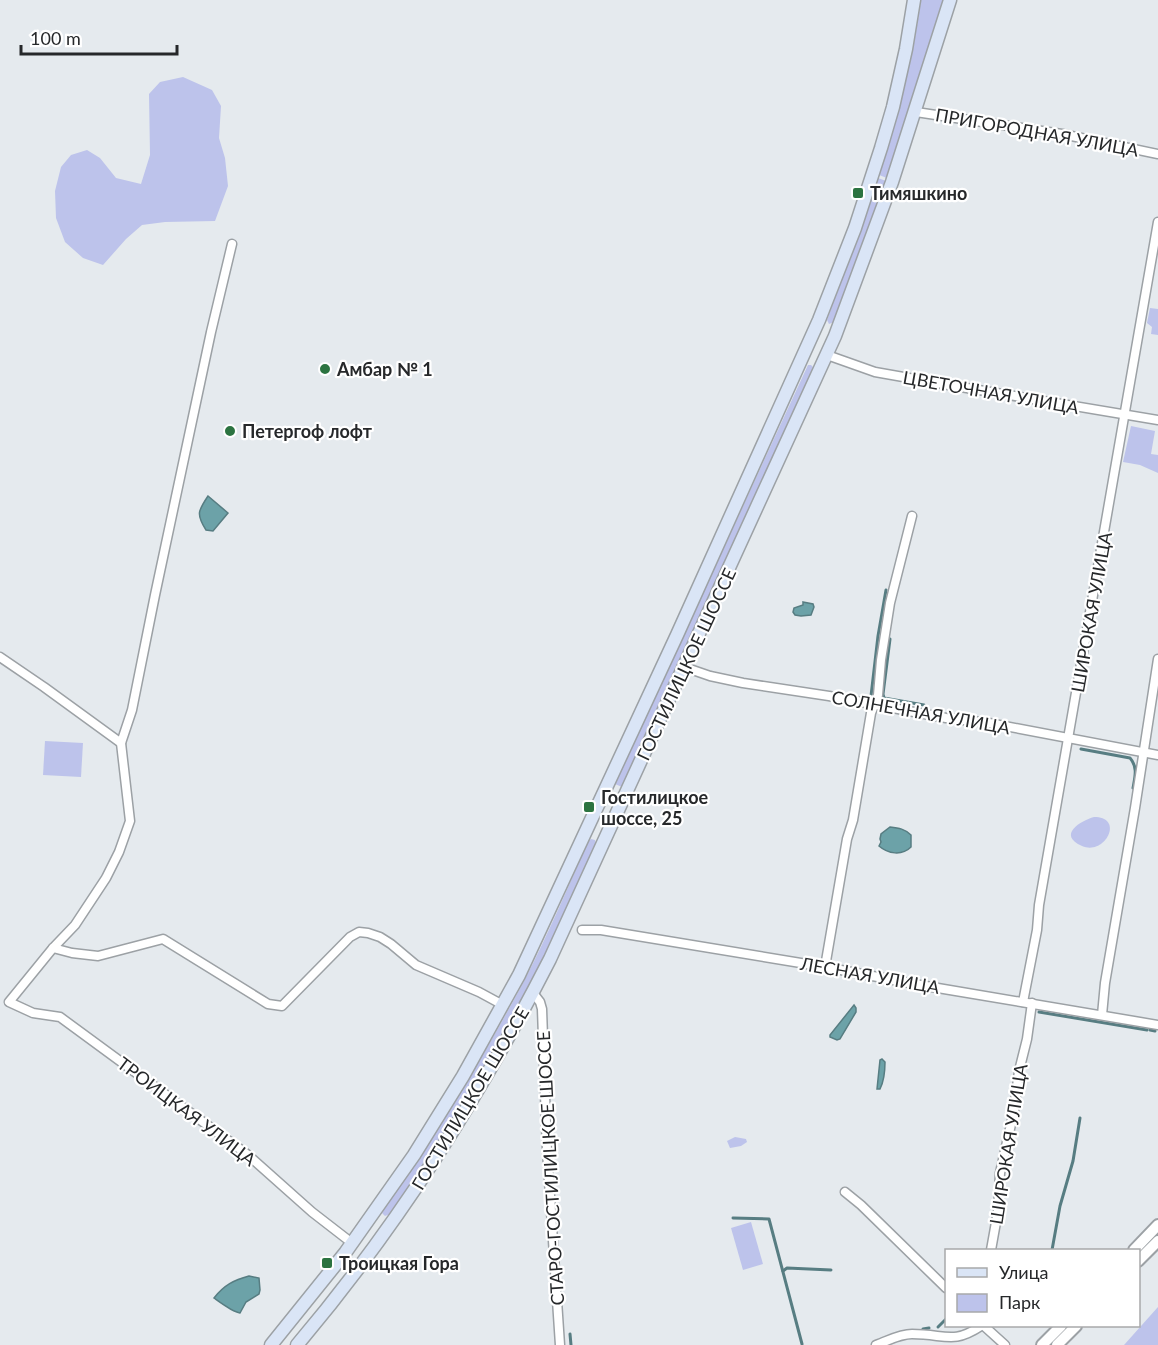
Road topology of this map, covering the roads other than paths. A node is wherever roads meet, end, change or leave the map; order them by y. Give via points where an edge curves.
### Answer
1 (914, 0) edge
2 (951, 0) edge
3 (916, 112) junction
4 (1158, 154) edge
5 (1158, 222) edge
6 (232, 244) dead end
7 (808, 346) junction
8 (827, 355) junction
9 (1125, 414) junction
10 (1158, 420) edge
11 (912, 516) dead end
12 (0, 657) edge
13 (1158, 659) edge
14 (684, 668) junction
15 (874, 705) junction
16 (1069, 739) junction
17 (121, 743) junction
18 (1143, 752) junction
19 (1158, 755) edge
20 (593, 817) junction
21 (612, 825) junction
22 (582, 930) dead end
23 (53, 948) junction
24 (825, 967) junction
25 (533, 993) junction
26 (1023, 1002) junction
27 (1032, 1003) junction
28 (503, 1005) junction
29 (1102, 1015) junction
30 (1158, 1025) edge
31 (845, 1192) dead end
32 (1158, 1226) edge
33 (361, 1231) junction
34 (1158, 1241) edge
35 (352, 1242) junction
36 (378, 1243) junction
37 (991, 1249) edge
38 (1136, 1249) edge
39 (1140, 1259) edge
40 (945, 1287) edge
41 (982, 1327) edge
42 (984, 1327) edge
43 (1059, 1327) edge
44 (1075, 1327) edge
45 (271, 1345) edge
46 (297, 1345) edge
47 (560, 1345) edge
48 (876, 1345) edge
49 (1005, 1345) edge
50 (1041, 1345) edge
51 (1057, 1345) edge

1 - 7 main road, ГОСТИЛИЦКОЕ ШОССЕ via 900,78 881,148 855,228
2 - 3 main road, ГОСТИЛИЦКОЕ ШОССЕ
3 - 4 street, ПРИГОРОДНАЯ УЛИЦА via 1062,134
3 - 8 main road, ГОСТИЛИЦКОЕ ШОССЕ
5 - 9 street, ШИРОКАЯ УЛИЦА
6 - 17 street via 132,710
7 - 8 main road
7 - 20 main road, ГОСТИЛИЦКОЕ ШОССЕ
8 - 9 street, ЦВЕТОЧНАЯ УЛИЦА via 875,372
8 - 14 main road, ГОСТИЛИЦКОЕ ШОССЕ
9 - 10 street, ЦВЕТОЧНАЯ УЛИЦА
9 - 16 street, ШИРОКАЯ УЛИЦА
11 - 15 street via 890,603
12 - 17 street
13 - 18 street
14 - 15 street, СОЛНЕЧНАЯ УЛИЦА via 734,681
14 - 21 main road, ГОСТИЛИЦКОЕ ШОССЕ
15 - 16 street, СОЛНЕЧНАЯ УЛИЦА
15 - 24 street
16 - 18 street, СОЛНЕЧНАЯ УЛИЦА
16 - 26 street, ШИРОКАЯ УЛИЦА
17 - 23 street via 130,821 106,878 75,925
18 - 19 street, СОЛНЕЧНАЯ УЛИЦА
18 - 29 street
20 - 21 main road
20 - 28 main road, ГОСТИЛИЦКОЕ ШОССЕ
21 - 25 main road, ГОСТИЛИЦКОЕ ШОССЕ
22 - 24 street, ЛЕСНАЯ УЛИЦА
23 - 28 street via 98,956 163,939 268,1004 282,1006 350,937 368,933 391,944 416,965
23 - 35 street, ТРОИЦКАЯ УЛИЦА via 9,1002 33,1013 60,1017 248,1155
24 - 26 street, ЛЕСНАЯ УЛИЦА
25 - 36 main road, ГОСТИЛИЦКОЕ ШОССЕ via 438,1156
25 - 47 street, СТАРО-ГОСТИЛИЦКОЕ ШОССЕ via 542,1009
26 - 27 street, ЛЕСНАЯ УЛИЦА
27 - 29 street, ЛЕСНАЯ УЛИЦА
27 - 37 street, ШИРОКАЯ УЛИЦА via 1000,1173
28 - 33 main road, ГОСТИЛИЦКОЕ ШОССЕ via 428,1132
29 - 30 street, ЛЕСНАЯ УЛИЦА
31 - 40 street
32 - 38 street
33 - 35 main road, ГОСТИЛИЦКОЕ ШОССЕ
33 - 36 main road
34 - 39 street
35 - 45 main road, ГОСТИЛИЦКОЕ ШОССЕ
36 - 46 main road, ГОСТИЛИЦКОЕ ШОССЕ
41 - 48 street via 954,1345 909,1334
42 - 49 street
43 - 50 street
44 - 51 street

